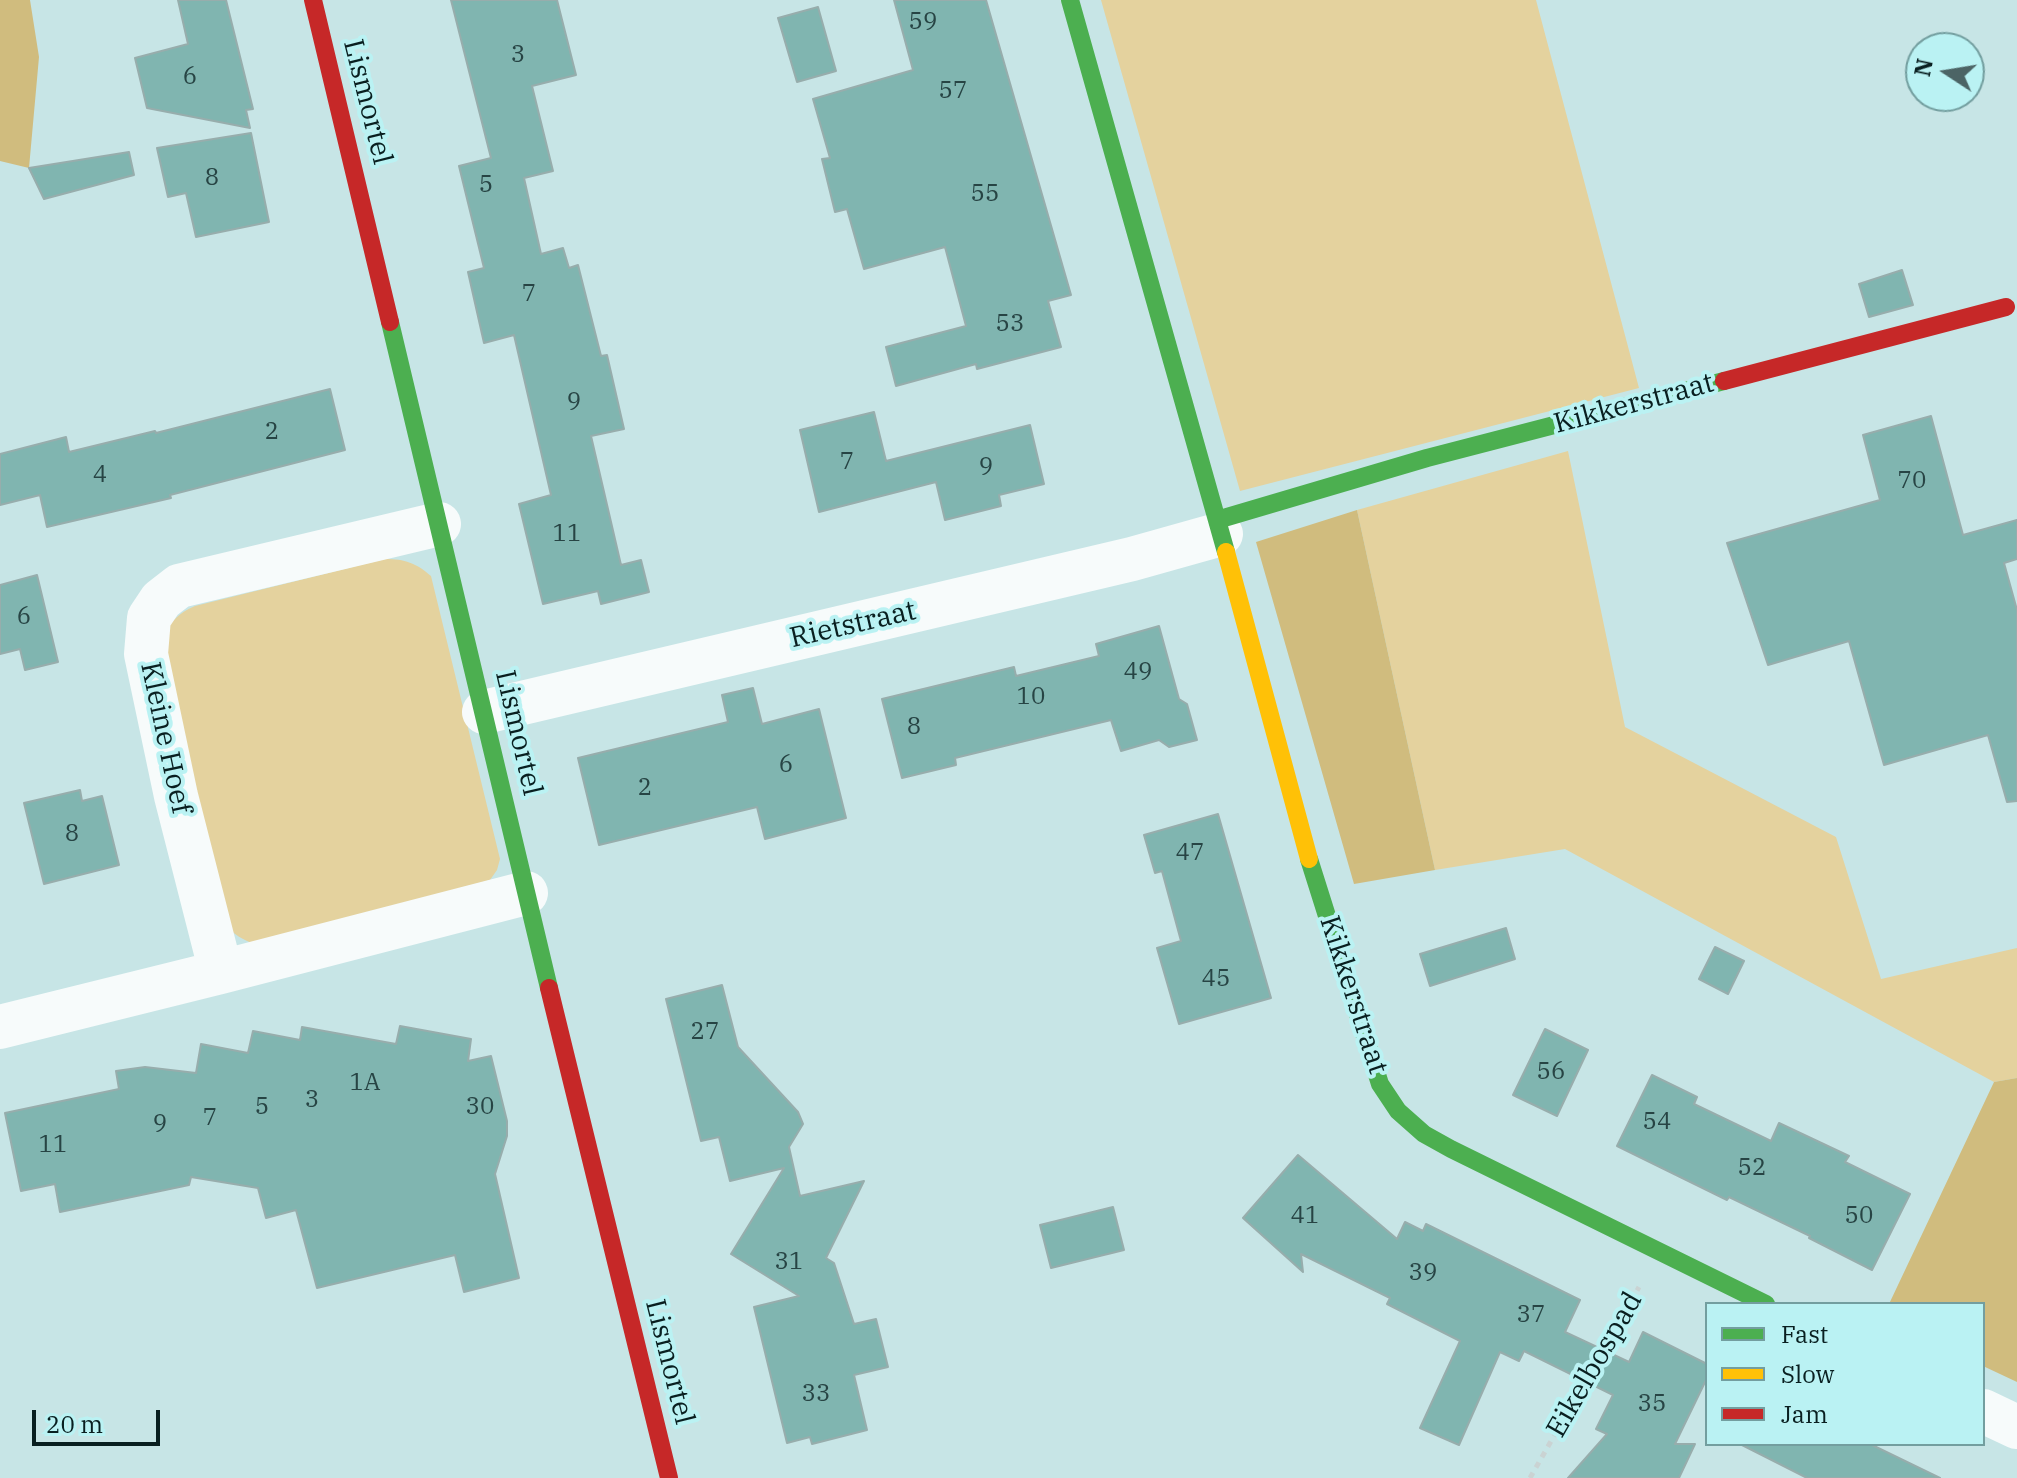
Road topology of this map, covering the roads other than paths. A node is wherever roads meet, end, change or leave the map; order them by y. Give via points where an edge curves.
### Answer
1 (313, 0) edge
2 (1070, 0) edge
3 (2006, 307) dead end
4 (439, 524) junction
5 (1219, 527) junction
6 (484, 712) junction
7 (526, 893) junction
8 (221, 972) junction
9 (0, 1027) edge
10 (1762, 1302) edge
11 (1985, 1412) edge
12 (2017, 1427) edge
13 (669, 1478) edge

1 - 4 street, Lismortel
2 - 5 street, Kikkerstraat
3 - 5 street, Kikkerstraat via 1427,458
4 - 6 street, Lismortel
4 - 8 street, Kleine Hoef via 179,586 149,618 146,654
5 - 6 street, Rietstraat via 1132,559
5 - 10 street, Kikkerstraat via 1304,843 1380,1084 1398,1111 1451,1149
6 - 7 street, Lismortel
7 - 8 street
7 - 13 street, Lismortel
8 - 9 street
11 - 12 street

